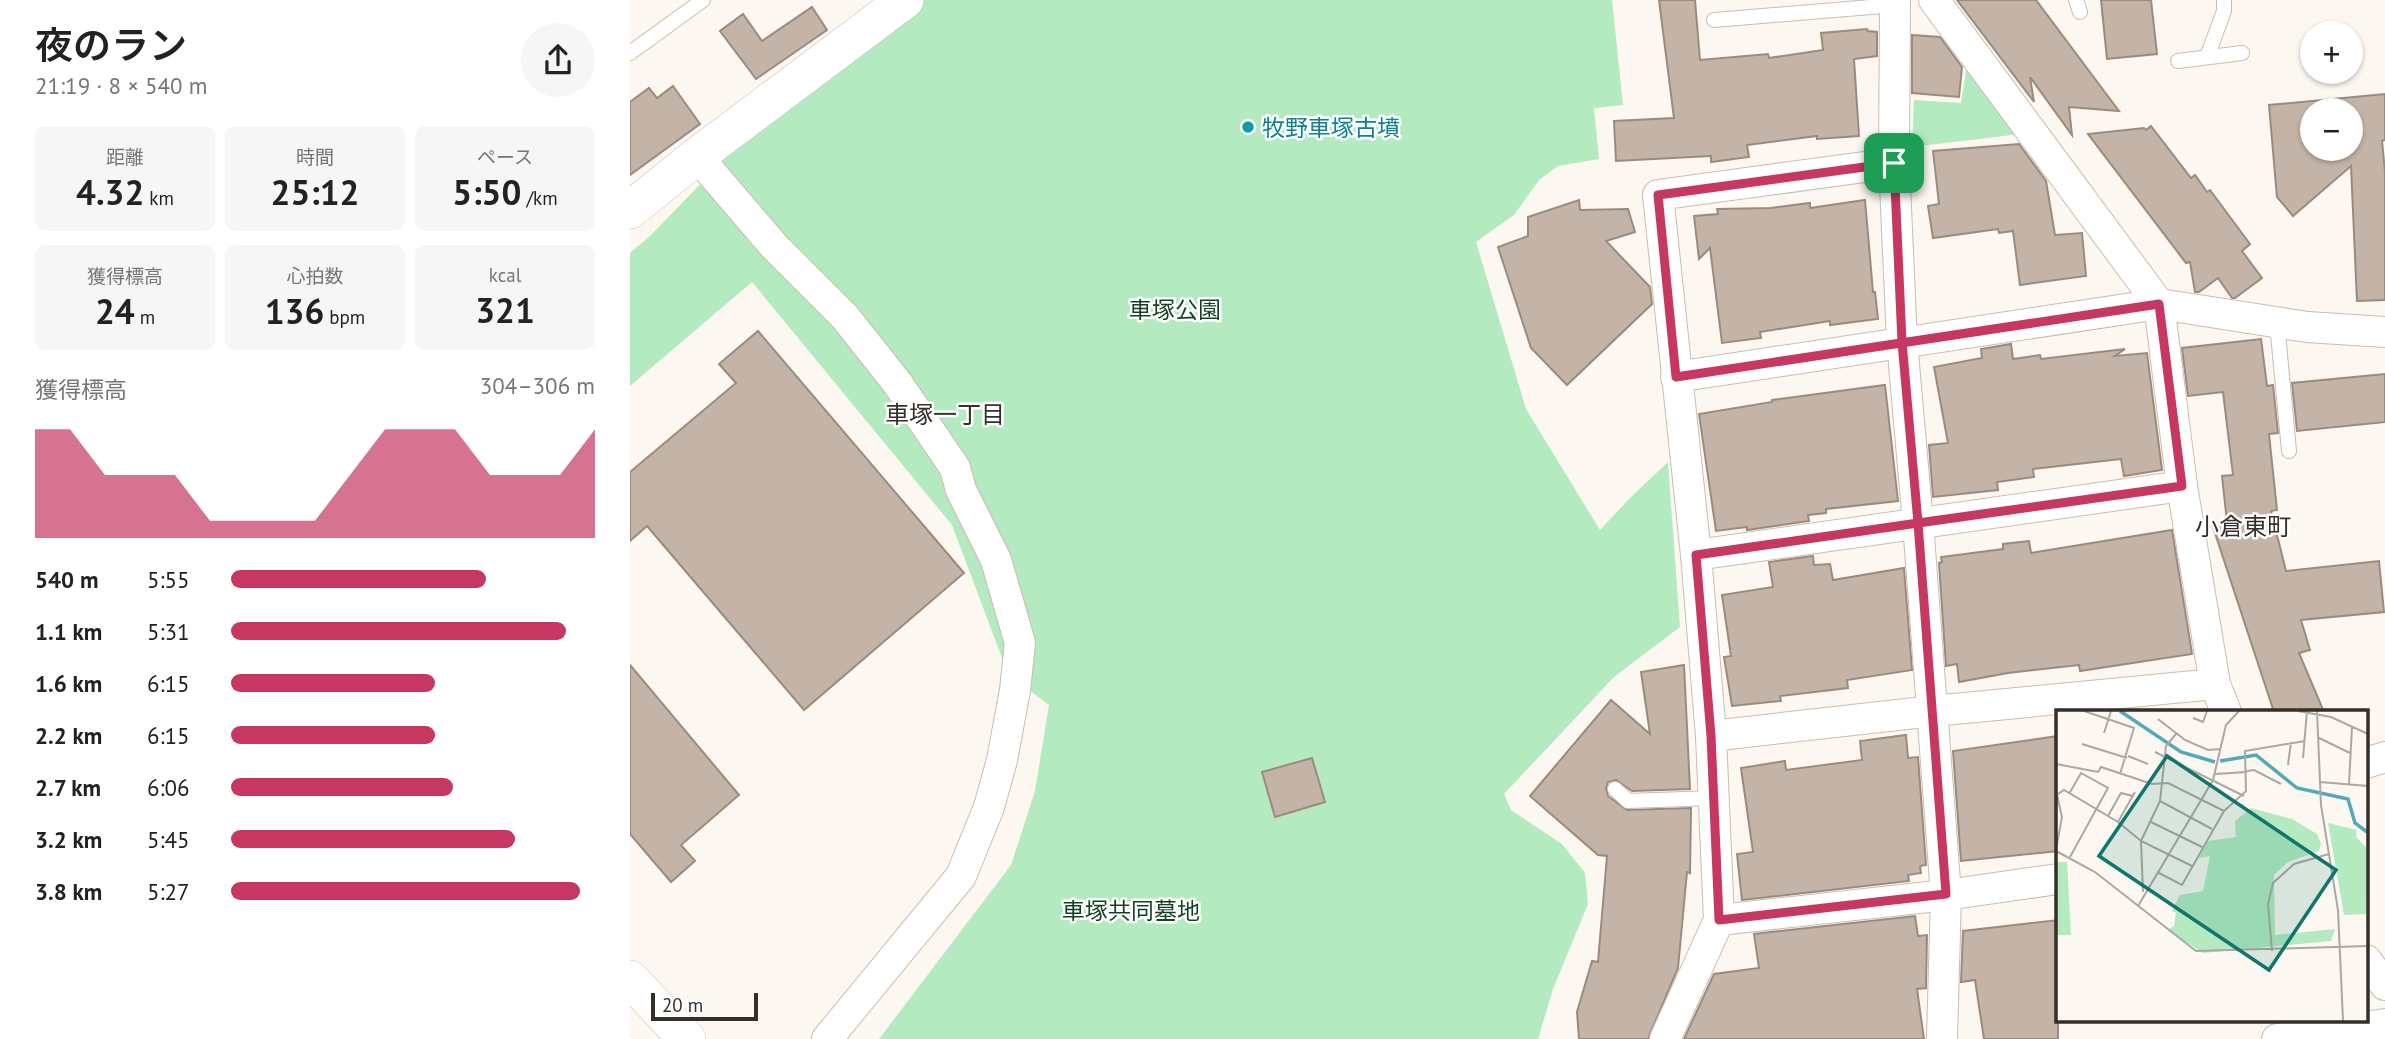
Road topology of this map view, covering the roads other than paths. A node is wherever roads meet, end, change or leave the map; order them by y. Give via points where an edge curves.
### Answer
1 (703, 0) edge
2 (905, 0) edge
3 (1934, 0) edge
4 (2224, 0) edge
5 (1895, 3) edge
6 (1714, 20) dead end
7 (630, 53) edge
8 (2242, 53) dead end
9 (2207, 57) junction
10 (2178, 61) dead end
11 (697, 156) junction
12 (1894, 163) junction
13 (630, 211) edge
14 (2159, 304) junction
15 (2277, 323) junction
16 (2385, 332) edge
17 (1902, 342) junction
18 (1676, 377) junction
19 (2289, 451) dead end
20 (2182, 486) junction
21 (1918, 523) junction
22 (1696, 555) junction
23 (2215, 684) junction
24 (2225, 710) edge
25 (1933, 711) junction
26 (1711, 736) junction
27 (2385, 757) edge
28 (2368, 762) edge
29 (1615, 789) dead end
30 (1713, 798) junction
31 (2056, 879) edge
32 (1946, 894) junction
33 (1719, 920) junction
34 (2368, 963) edge
35 (630, 979) edge
36 (2385, 985) edge
37 (2385, 1024) edge
38 (687, 1039) edge
39 (827, 1039) edge
40 (1665, 1039) edge
41 (1942, 1039) edge
42 (2277, 1039) edge

1 - 7 lane
2 - 11 street
3 - 14 street
4 - 9 lane
5 - 6 lane
5 - 12 street
8 - 9 lane
9 - 10 lane
11 - 13 street
11 - 39 street via 774,246 845,317 955,468 996,560 1020,643 1002,760 961,876
12 - 17 street
12 - 18 street via 1658,195
14 - 15 street
14 - 17 street
14 - 20 street
15 - 16 street
15 - 19 lane
17 - 18 street
17 - 21 street
18 - 22 street
20 - 21 street
20 - 23 street
21 - 22 street
21 - 25 street
22 - 26 street
23 - 24 street
23 - 25 street
25 - 26 street
25 - 32 street
26 - 30 street
27 - 28 street
29 - 30 lane via 1628,801
30 - 33 street
31 - 32 street
32 - 33 street
32 - 41 street
33 - 40 street
34 - 36 street
35 - 38 street
37 - 42 street

